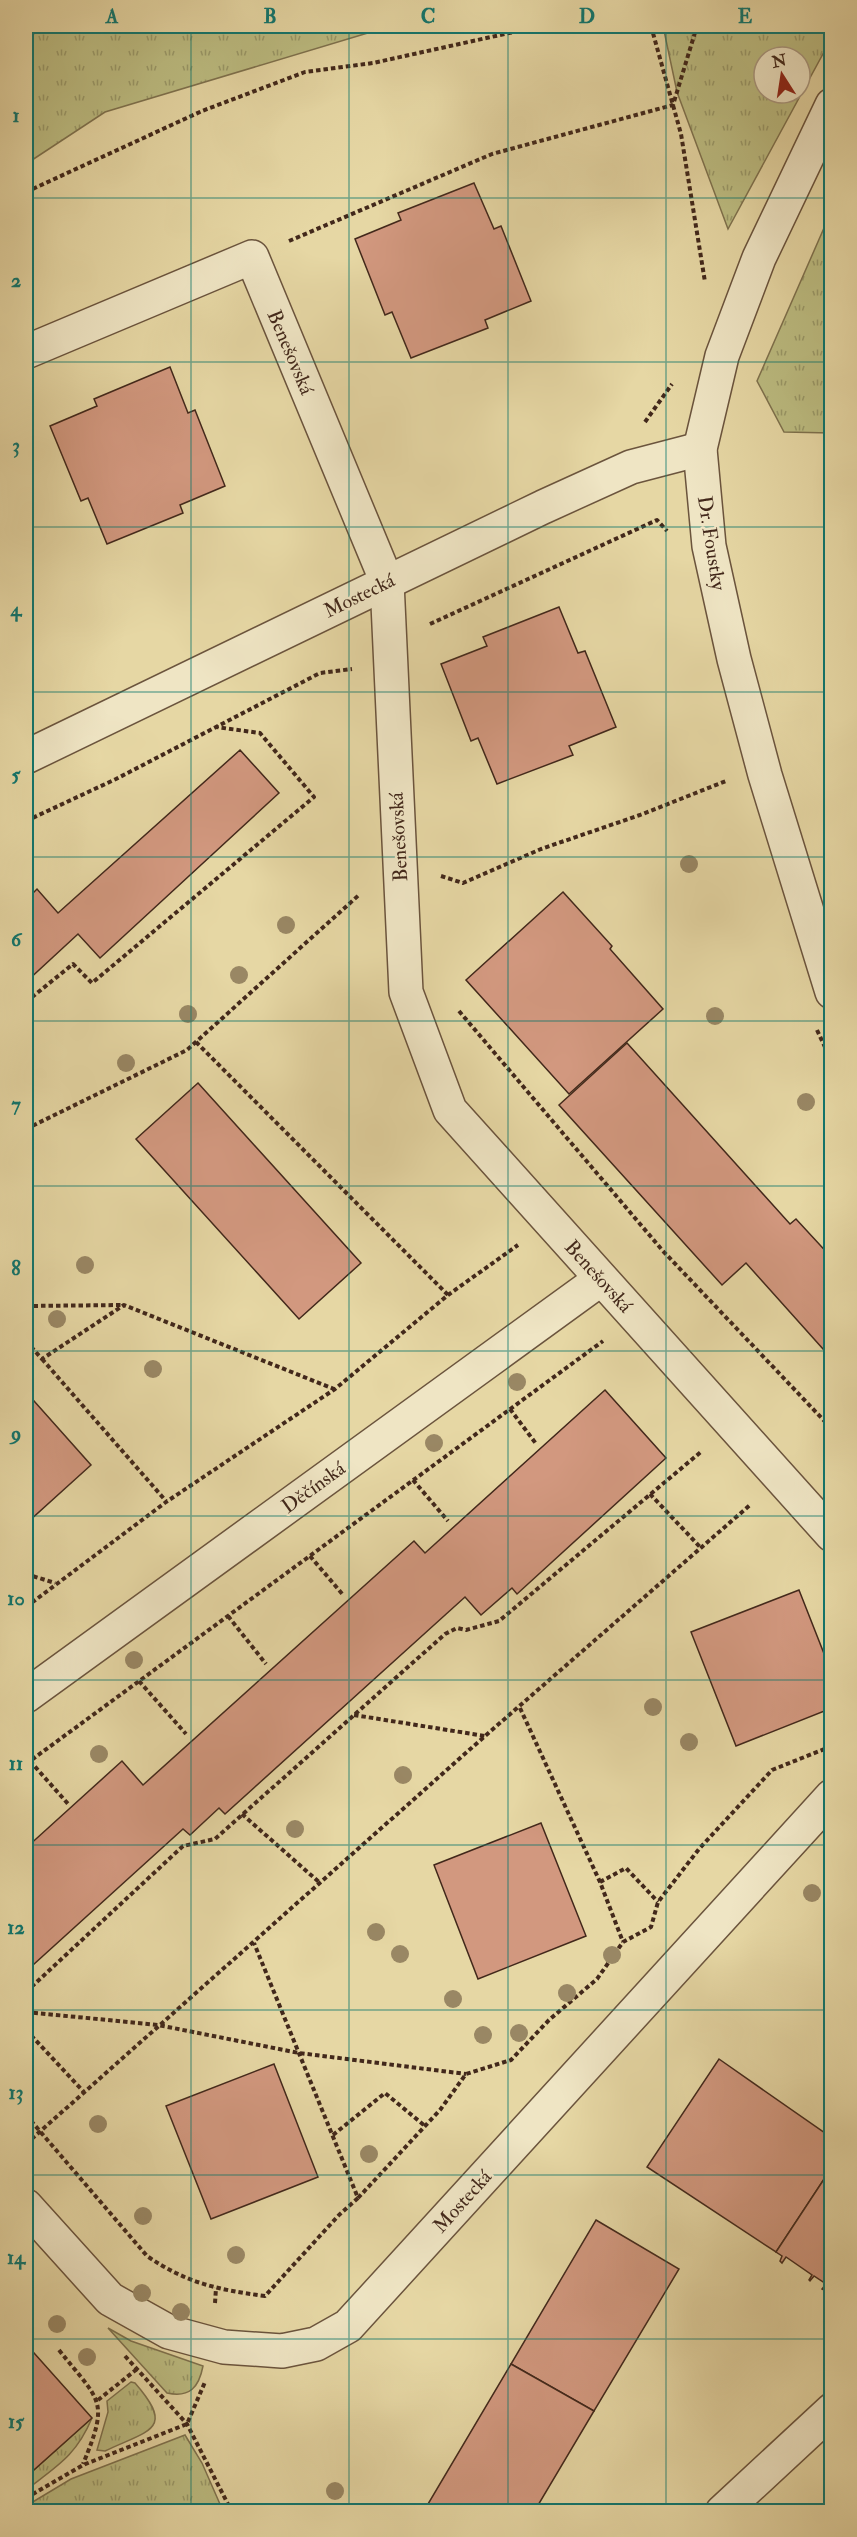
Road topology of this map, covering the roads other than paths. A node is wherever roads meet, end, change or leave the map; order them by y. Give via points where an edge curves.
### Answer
1 (831, 105) edge
2 (26, 352) edge
3 (700, 449) junction
4 (387, 582) junction
5 (26, 757) edge
6 (831, 992) edge
7 (601, 1279) junction
8 (831, 1535) edge
9 (26, 1696) edge
10 (831, 1796) edge
11 (26, 2206) edge
12 (831, 2409) edge
13 (722, 2511) edge

1 - 3 street, Dr. Foustky via 759,258 722,356
2 - 4 street, Benešovská via 252,257
3 - 4 street, Mostecká via 632,467
3 - 6 street, Dr. Foustky via 709,546 734,659
4 - 5 street, Mostecká
4 - 7 street, Benešovská via 406,992 450,1110
7 - 8 street, Benešovská
7 - 9 street, Děčínská
10 - 11 street, Mostecká via 348,2326 316,2344 282,2350 224,2347 169,2332 110,2299
12 - 13 street

